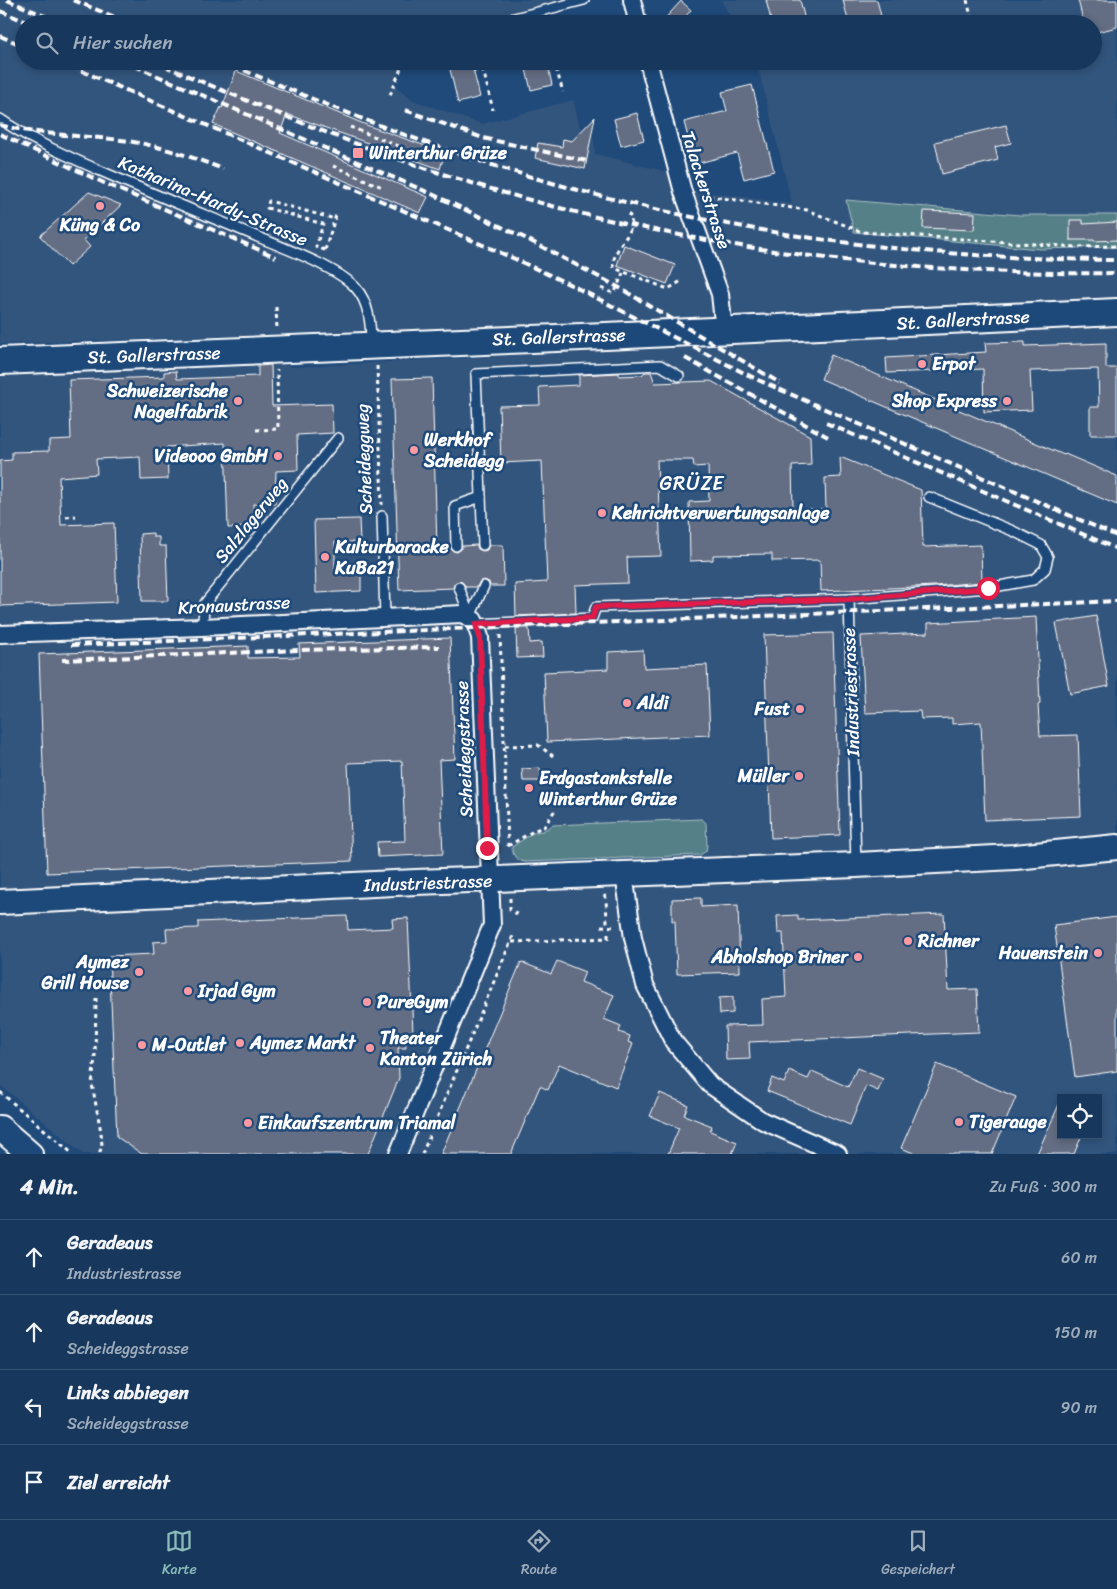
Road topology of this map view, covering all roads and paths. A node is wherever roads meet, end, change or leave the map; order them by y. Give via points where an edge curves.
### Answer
1 (584, 0) edge
2 (632, 0) edge
3 (967, 0) edge
4 (526, 15) edge
5 (636, 15) edge
6 (971, 15) edge
7 (400, 70) edge
8 (483, 70) edge
9 (557, 70) edge
10 (650, 70) edge
11 (563, 92) dead end
12 (390, 95) dead end
13 (493, 110) dead end
14 (0, 119) edge
15 (350, 127) dead end
16 (399, 146) dead end
17 (333, 166) dead end
18 (382, 187) dead end
19 (683, 192) junction
20 (628, 214) dead end
21 (1117, 246) edge
22 (326, 248) joint
23 (623, 273) junction
24 (683, 280) dead end
25 (601, 288) dead end
26 (276, 307) dead end
27 (1117, 312) edge
28 (724, 331) junction
29 (277, 342) junction
30 (374, 352) junction
31 (0, 361) edge
32 (679, 376) dead end
33 (256, 430) dead end
34 (338, 438) dead end
35 (481, 497) junction
36 (929, 497) dead end
37 (76, 516) dead end
38 (382, 516) joint
39 (66, 517) dead end
40 (483, 545) dead end
41 (456, 546) dead end
42 (484, 586) dead end
43 (458, 587) dead end
44 (849, 599) junction
45 (385, 618) junction
46 (480, 621) junction
47 (202, 627) junction
48 (0, 634) edge
49 (505, 746) junction
50 (553, 756) dead end
51 (555, 810) dead end
52 (1117, 847) edge
53 (856, 865) junction
54 (624, 874) junction
55 (489, 880) junction
56 (0, 902) edge
57 (608, 932) dead end
58 (513, 936) dead end
59 (512, 942) junction
60 (502, 949) dead end
61 (508, 951) junction
62 (96, 998) dead end
63 (0, 1092) edge
64 (0, 1128) edge
65 (30, 1154) edge
66 (73, 1154) edge
67 (99, 1154) edge
68 (398, 1154) edge
69 (422, 1154) edge
70 (838, 1154) edge

1 - 4 lane
2 - 5 street
3 - 6 path
7 - 12 path
8 - 13 path
9 - 11 path
10 - 19 street, Talackerstrasse
14 - 30 lane, Katharina-Hardy-Strasse via 36,142 340,275 362,296 369,316
15 - 16 path
17 - 18 path
19 - 21 path via 807,210 862,232 1077,247
19 - 28 street, Talackerstrasse via 720,294
20 - 23 path via 632,218 629,233 620,242 613,264
22 - 22 path via 335,217 269,201 268,208 323,224 316,247
23 - 24 path via 668,289
23 - 25 path via 615,292
26 - 29 path
27 - 28 main road, St. Gallerstrasse
28 - 30 main road, St. Gallerstrasse
29 - 30 main road, St. Gallerstrasse
29 - 31 main road, St. Gallerstrasse
29 - 33 path via 278,429
30 - 38 path, Scheideggweg
32 - 35 lane via 660,365 476,374
34 - 47 lane, Salzlagerweg via 205,603
35 - 40 lane
35 - 41 lane via 455,506
36 - 44 lane via 1041,545 1048,557 1045,569 1033,580 988,588
37 - 39 path
38 - 45 lane, Scheideggweg
42 - 46 lane
43 - 46 lane, Scheideggstrasse
44 - 46 lane via 596,607 592,618
44 - 53 lane, Industriestrasse
45 - 46 street, Kronaustrasse via 462,614
45 - 47 street, Kronaustrasse
46 - 49 path via 500,634
46 - 55 street, Scheideggstrasse
47 - 48 street, Kronaustrasse
49 - 50 path via 538,745
49 - 51 path via 508,846 544,826
52 - 53 street, Industriestrasse via 1014,857
53 - 54 street, Industriestrasse
54 - 55 street, Industriestrasse
54 - 70 street via 633,938 645,985 673,1041 710,1085 763,1121
55 - 56 street, Industriestrasse
55 - 68 street, Scheideggstrasse via 492,925
57 - 59 path via 608,938
58 - 59 path
59 - 61 path
60 - 61 path
61 - 69 path
62 - 67 path via 92,1084 101,1132
63 - 66 path
64 - 65 street

